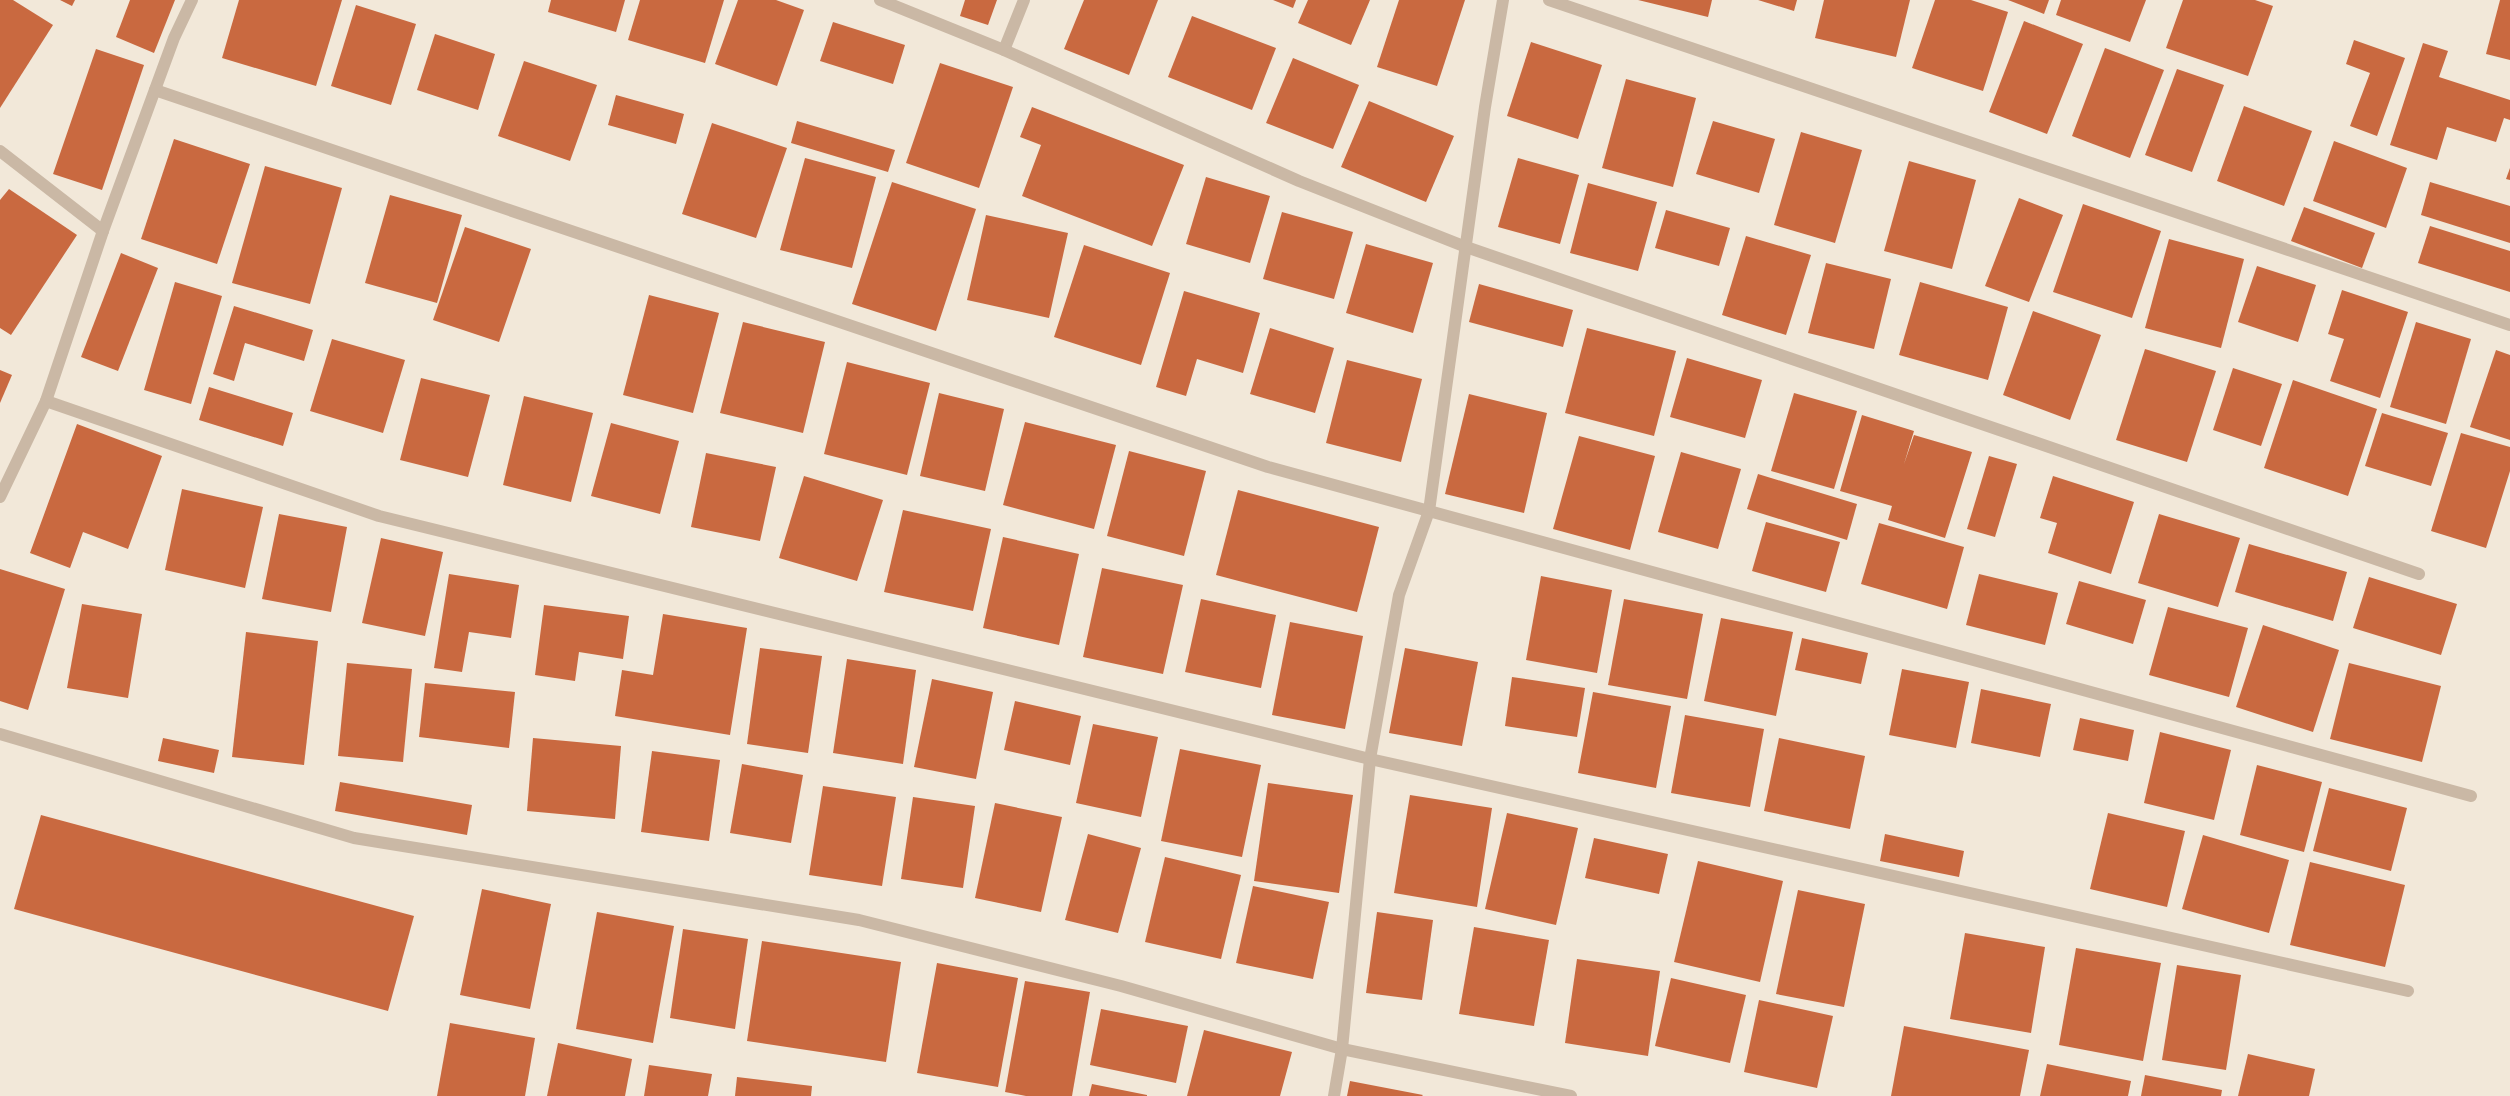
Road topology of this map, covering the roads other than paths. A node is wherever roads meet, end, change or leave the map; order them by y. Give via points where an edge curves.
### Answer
1 (192, 0) edge
2 (880, 0) edge
3 (1024, 0) edge
4 (1503, 0) edge
5 (1549, 0) edge
6 (1004, 50) junction
7 (155, 90) junction
8 (0, 151) edge
9 (103, 231) junction
10 (1466, 247) junction
11 (2510, 325) edge
12 (46, 401) junction
13 (0, 497) edge
14 (1429, 511) junction
15 (2420, 574) dead end
16 (0, 734) edge
17 (1370, 759) junction
18 (2472, 796) dead end
19 (2408, 991) dead end
20 (1342, 1050) junction
21 (1334, 1096) edge
22 (1571, 1096) edge

1 - 7 street
2 - 6 street
3 - 6 street
4 - 10 street
5 - 11 street
6 - 10 street via 1299,181
7 - 9 street
7 - 14 street via 1268,467
8 - 9 street
9 - 12 street
10 - 14 street
10 - 15 street
12 - 13 street
12 - 17 street via 379,516
14 - 17 street via 1399,595
14 - 18 street
16 - 20 street via 354,838 859,920 1121,986
17 - 19 street
17 - 20 street
20 - 21 street
20 - 22 street

